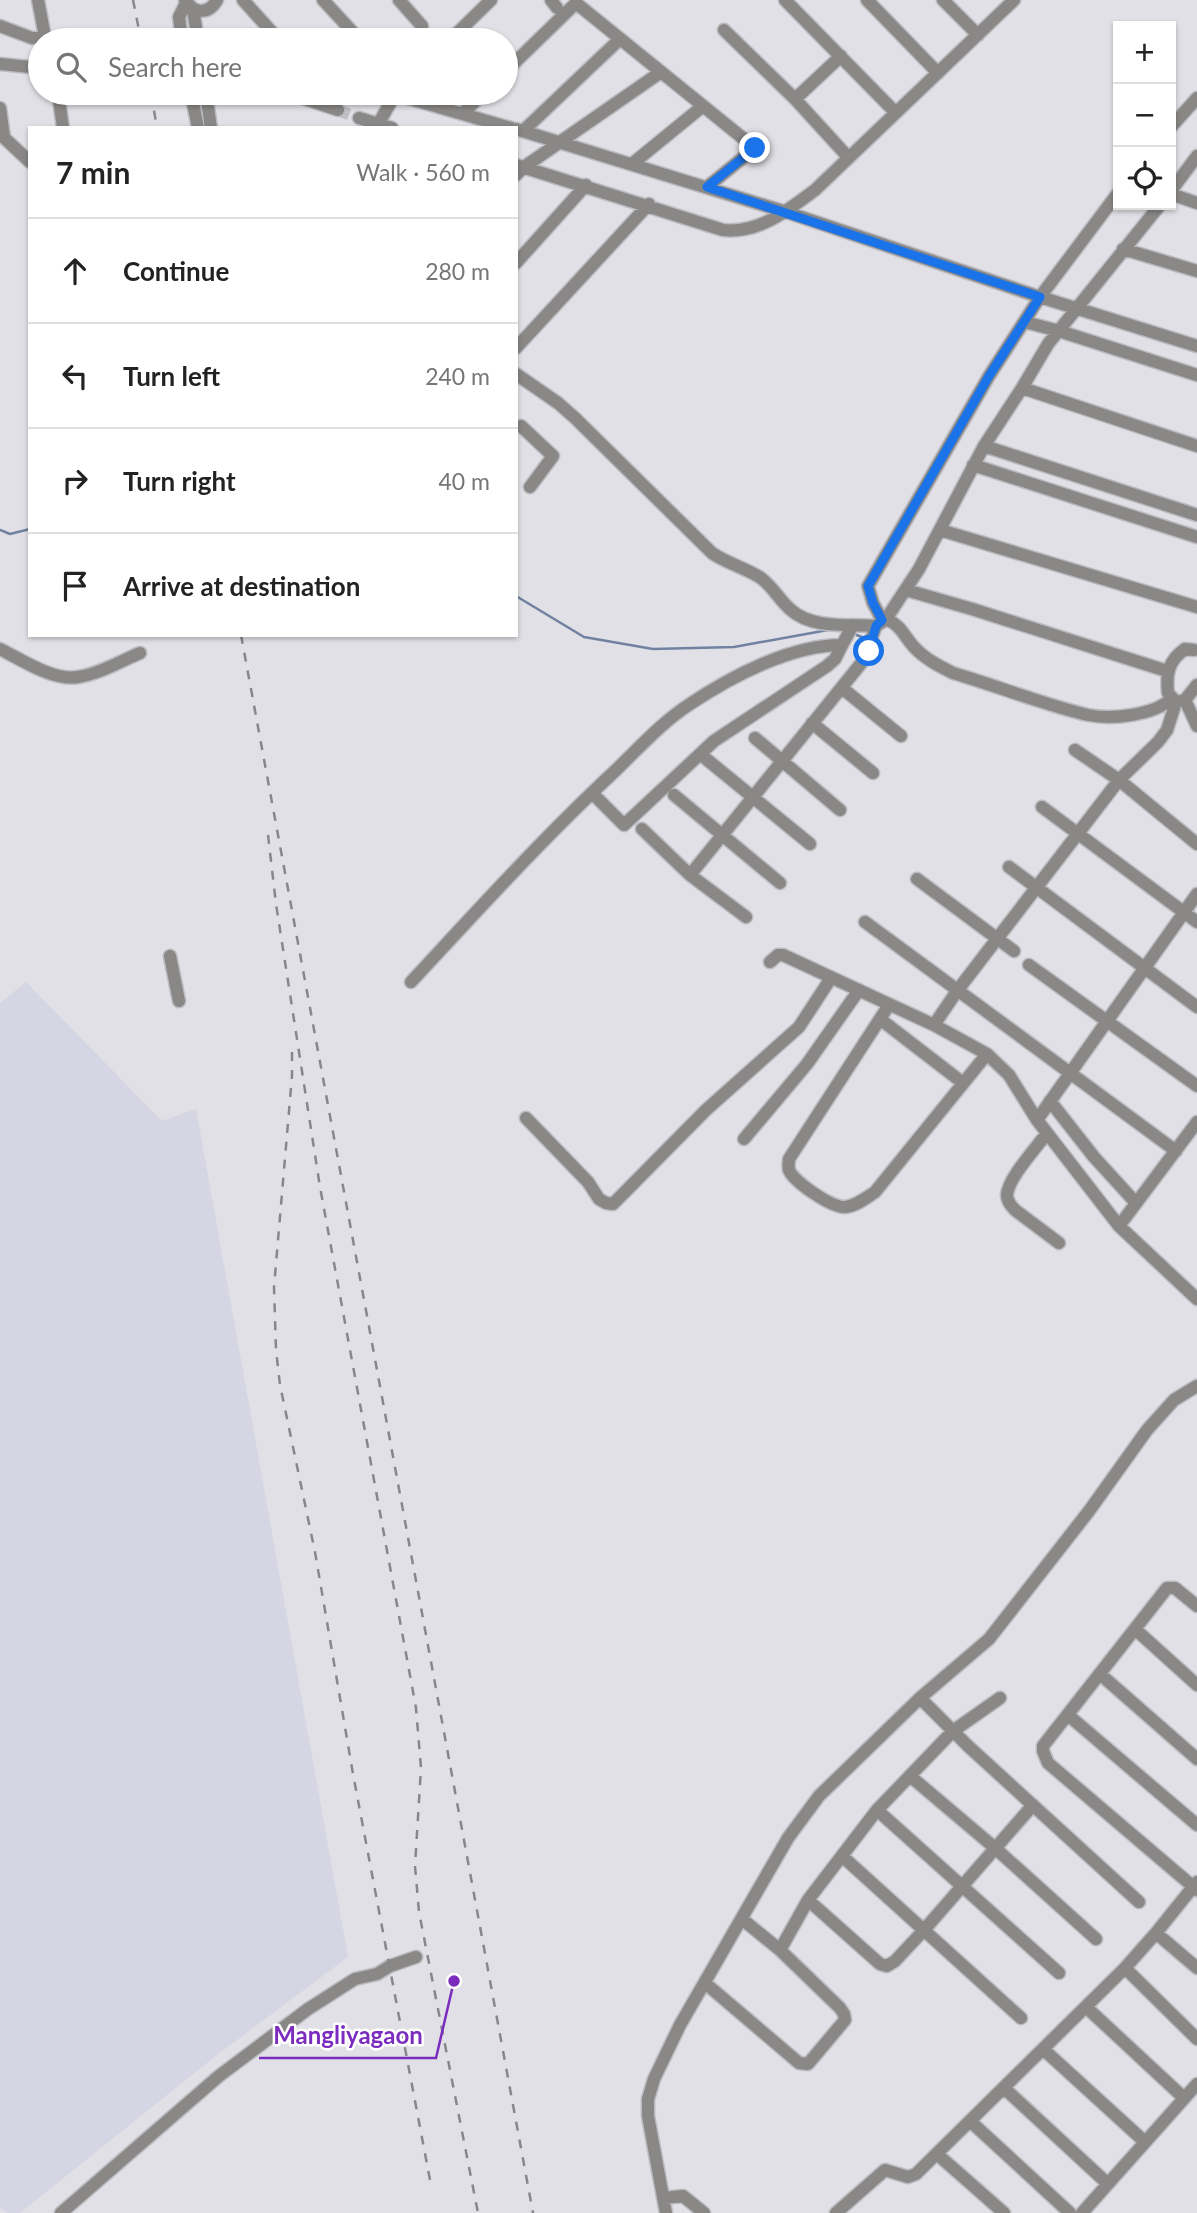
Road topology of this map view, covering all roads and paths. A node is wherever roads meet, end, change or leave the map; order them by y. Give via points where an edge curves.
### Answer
1 (38, 0) edge
2 (217, 0) edge
3 (243, 0) edge
4 (323, 0) edge
5 (491, 0) edge
6 (785, 0) edge
7 (867, 0) edge
8 (943, 0) edge
9 (1014, 0) edge
10 (404, 2) edge
11 (188, 3) edge
12 (0, 26) edge
13 (422, 26) dead end
14 (43, 28) edge
15 (180, 28) edge
16 (195, 28) edge
17 (268, 28) edge
18 (349, 28) edge
19 (462, 28) edge
20 (724, 30) dead end
21 (978, 35) junction
22 (28, 36) edge
23 (620, 39) junction
24 (841, 57) junction
25 (518, 59) edge
26 (0, 64) edge
27 (28, 67) edge
28 (661, 72) junction
29 (938, 73) junction
30 (1197, 98) edge
31 (795, 99) junction
32 (60, 105) edge
33 (193, 105) edge
34 (208, 105) edge
35 (324, 105) edge
36 (387, 105) edge
37 (432, 105) edge
38 (471, 105) edge
39 (703, 106) junction
40 (0, 108) edge
41 (338, 110) tunnel mouth
42 (895, 112) junction
43 (462, 114) junction
44 (359, 118) tunnel mouth
45 (1176, 121) edge
46 (64, 126) edge
47 (198, 126) edge
48 (211, 126) edge
49 (377, 126) edge
50 (505, 126) edge
51 (518, 127) edge
52 (518, 130) edge
53 (2, 135) edge
54 (560, 142) junction
55 (1197, 156) edge
56 (848, 157) junction
57 (28, 160) edge
58 (632, 164) junction
59 (519, 169) edge
60 (586, 186) junction
61 (1176, 186) edge
62 (707, 187) junction
63 (1176, 195) edge
64 (1113, 200) edge
65 (1197, 203) edge
66 (649, 204) junction
67 (1156, 210) edge
68 (786, 212) junction
69 (1123, 249) junction
70 (518, 261) edge
71 (1197, 271) edge
72 (1040, 297) junction
73 (1076, 308) junction
74 (1024, 322) junction
75 (1059, 331) junction
76 (518, 346) edge
77 (1197, 346) edge
78 (1197, 374) edge
79 (518, 375) edge
80 (1022, 388) junction
81 (518, 426) edge
82 (984, 446) junction
83 (1197, 446) edge
84 (973, 465) junction
85 (530, 487) dead end
86 (1197, 515) edge
87 (940, 530) junction
88 (1197, 537) edge
89 (906, 590) junction
90 (1197, 607) edge
91 (879, 626) junction
92 (846, 637) junction
93 (1196, 648) edge
94 (0, 649) edge
95 (140, 653) dead end
96 (866, 656) junction
97 (1167, 671) junction
98 (1197, 685) edge
99 (842, 688) junction
100 (1177, 700) junction
101 (813, 723) junction
102 (1197, 726) edge
103 (901, 736) dead end
104 (755, 738) dead end
105 (1075, 750) dead end
106 (705, 758) dead end
107 (782, 761) junction
108 (873, 773) dead end
109 (1119, 780) junction
110 (592, 793) junction
111 (674, 795) dead end
112 (754, 796) junction
113 (1042, 807) dead end
114 (841, 810) dead end
115 (642, 829) dead end
116 (1077, 834) junction
117 (723, 835) junction
118 (810, 844) dead end
119 (1197, 844) edge
120 (1009, 867) dead end
121 (690, 875) junction
122 (917, 879) dead end
123 (780, 883) dead end
124 (1038, 886) junction
125 (1197, 894) edge
126 (1184, 912) junction
127 (746, 917) dead end
128 (865, 922) dead end
129 (1197, 922) edge
130 (998, 939) junction
131 (1014, 951) dead end
132 (170, 956) dead end
133 (770, 962) dead end
134 (1029, 965) dead end
135 (1144, 967) junction
136 (831, 978) junction
137 (411, 982) dead end
138 (859, 990) junction
139 (957, 991) junction
140 (179, 1001) dead end
141 (889, 1005) junction
142 (1197, 1007) edge
143 (880, 1018) junction
144 (1107, 1022) junction
145 (934, 1026) junction
146 (987, 1054) junction
147 (1068, 1074) junction
148 (963, 1083) junction
149 (1197, 1086) edge
150 (1051, 1101) junction
151 (526, 1118) dead end
152 (1037, 1120) junction
153 (1197, 1122) edge
154 (1047, 1133) junction
155 (744, 1139) dead end
156 (1176, 1151) junction
157 (1136, 1203) junction
158 (1119, 1226) junction
159 (1059, 1243) dead end
160 (1197, 1299) edge
161 (1197, 1386) edge
162 (1197, 1606) edge
163 (1135, 1629) junction
164 (1100, 1674) junction
165 (1197, 1685) edge
166 (920, 1698) junction
167 (1000, 1698) dead end
168 (1068, 1714) junction
169 (953, 1731) junction
170 (1197, 1759) edge
171 (910, 1776) junction
172 (1033, 1805) junction
173 (877, 1810) junction
174 (1197, 1825) edge
175 (995, 1848) junction
176 (842, 1856) junction
177 (962, 1886) junction
178 (1196, 1886) edge
179 (808, 1900) junction
180 (1139, 1902) dead end
181 (742, 1919) junction
182 (924, 1930) junction
183 (1156, 1933) junction
184 (1096, 1939) dead end
185 (780, 1950) junction
186 (416, 1957) dead end
187 (1125, 1968) junction
188 (1197, 1968) edge
189 (1059, 1973) dead end
190 (705, 1983) junction
191 (1086, 2007) junction
192 (1021, 2018) dead end
193 (1197, 2039) edge
194 (1043, 2049) junction
195 (1197, 2084) edge
196 (1004, 2088) junction
197 (1184, 2098) junction
198 (970, 2121) junction
199 (1145, 2142) junction
200 (937, 2154) junction
201 (1108, 2184) junction
202 (663, 2198) junction
203 (61, 2213) edge
204 (666, 2213) edge
205 (704, 2213) edge
206 (836, 2213) edge
207 (1004, 2213) edge
208 (1070, 2213) edge
209 (1082, 2213) edge

1 - 14 street
2 - 11 street via 208,10
3 - 17 street
4 - 18 street
5 - 19 street
6 - 24 street
7 - 29 street
8 - 21 street
9 - 21 street
10 - 13 street
11 - 15 street via 178,17
11 - 16 street
12 - 22 street
20 - 31 street
21 - 29 street
23 - 25 street via 576,3
23 - 28 street
23 - 51 street
24 - 31 street
24 - 42 street
26 - 27 street
28 - 39 street
28 - 54 street
29 - 42 street
30 - 45 street
31 - 56 street
32 - 46 street
33 - 47 street
34 - 48 street
35 - 41 street
36 - 49 street
37 - 43 street
38 - 43 street
39 - 58 street
39 - 62 street via 755,148
40 - 53 street
42 - 56 street
43 - 50 street
44 - 49 street
52 - 54 street
53 - 57 street
54 - 58 street
54 - 59 street
55 - 61 street
56 - 68 street
58 - 62 street
59 - 60 street
60 - 66 street
60 - 70 street
62 - 68 street
63 - 65 street
64 - 72 street
66 - 68 street via 739,232
66 - 76 street
67 - 69 street
68 - 72 street
69 - 71 street
69 - 73 street
72 - 73 street
72 - 74 street
73 - 75 street
73 - 77 street
74 - 75 street
74 - 91 street via 868,586
75 - 78 street
75 - 80 street
79 - 92 street via 575,418 712,553 764,580 805,620
80 - 82 street
80 - 83 street
81 - 85 street via 553,456
82 - 84 street
82 - 86 street
84 - 87 street
84 - 88 street
87 - 89 street
87 - 90 street
89 - 91 street
89 - 97 street
91 - 92 street
91 - 96 street
91 - 100 street via 897,624 932,663 953,673 1090,715 1117,717
92 - 96 street
92 - 110 street via 734,677 688,705
92 - 110 street via 827,666 714,741 624,825
93 - 97 street via 1175,656
94 - 95 street via 68,677
96 - 99 street
97 - 100 street via 1168,693
98 - 100 street
99 - 101 street
99 - 103 street
100 - 102 street
100 - 109 street via 1167,730
101 - 107 street
101 - 108 street
104 - 107 street
105 - 109 street
106 - 112 street
107 - 112 street
107 - 114 street
109 - 116 street
109 - 119 street
110 - 137 street
111 - 117 street
112 - 117 street
112 - 118 street
113 - 116 street
115 - 121 street
116 - 124 street
116 - 126 street
117 - 121 street
117 - 123 street
120 - 124 street
121 - 127 street
122 - 130 street
124 - 130 street
124 - 135 street
125 - 126 street
126 - 129 street
126 - 135 street
128 - 139 street
130 - 131 street
130 - 139 street
132 - 140 street
133 - 136 street via 783,955
134 - 144 street
135 - 142 street
135 - 144 street
136 - 138 street
136 - 151 street via 799,1027 706,1110 612,1204 599,1199
138 - 141 street
138 - 155 street via 807,1064
139 - 145 street
139 - 147 street
141 - 143 street
141 - 145 street
143 - 148 street
143 - 148 street via 789,1158 789,1170 798,1182 835,1206 860,1202 875,1192
144 - 147 street
144 - 149 street
145 - 146 street
146 - 148 street
146 - 152 street via 1009,1075
147 - 150 street
147 - 156 street
150 - 152 street
150 - 157 street
152 - 154 street
153 - 156 street
154 - 158 street
154 - 159 street via 1007,1196 1014,1210
156 - 157 street
157 - 158 street
158 - 160 street
161 - 166 street via 1174,1400 1147,1430 989,1639
162 - 163 street via 1171,1587
163 - 164 street
163 - 165 street
164 - 168 street
164 - 170 street
166 - 169 street
166 - 181 street via 819,1796 788,1838
167 - 169 street
168 - 174 street
168 - 178 street via 1043,1745 1048,1763
169 - 171 street
169 - 172 street
171 - 173 street
171 - 175 street
172 - 175 street
172 - 180 street
173 - 176 street
173 - 177 street
175 - 177 street
175 - 184 street
176 - 179 street
176 - 182 street
177 - 182 street
177 - 189 street
178 - 183 street
179 - 182 street via 887,1966
179 - 185 street
181 - 185 street
181 - 190 street
182 - 192 street
183 - 187 street
183 - 188 street
185 - 190 street via 844,2014 845,2020 808,2064 799,2063
186 - 203 street via 377,1975 355,1979 308,2009 219,2076
187 - 191 street
187 - 193 street
190 - 202 street via 659,2068 648,2099
191 - 194 street
191 - 197 street
194 - 196 street
194 - 199 street
195 - 197 street
196 - 198 street
196 - 201 street
197 - 199 street
198 - 200 street
198 - 208 street
199 - 201 street
200 - 206 street via 912,2177 889,2169 880,2172
200 - 207 street
201 - 209 street
202 - 204 street
202 - 205 street via 683,2196

